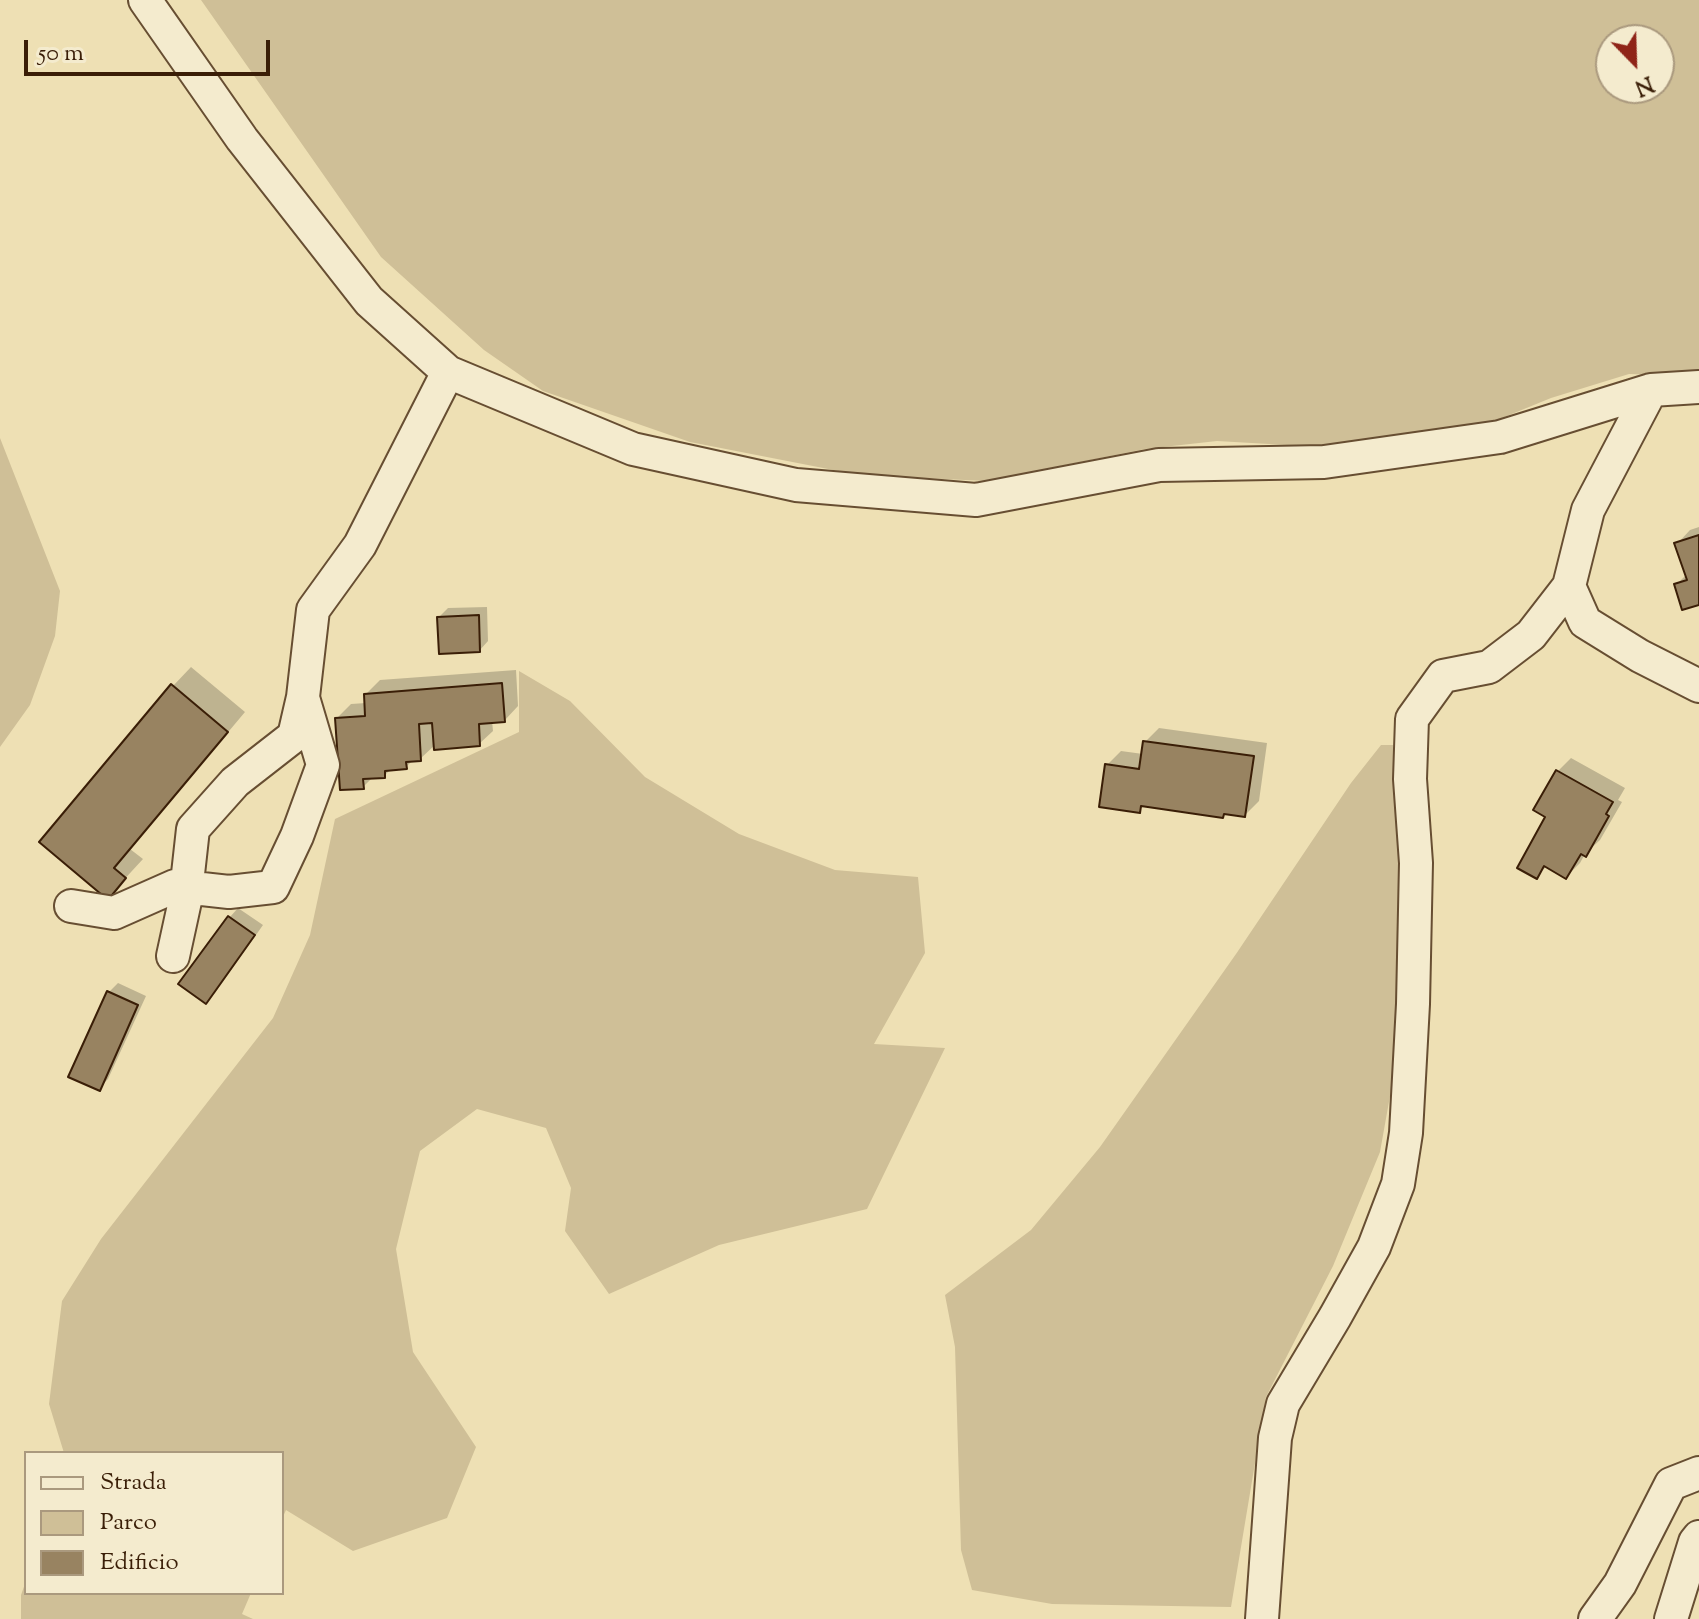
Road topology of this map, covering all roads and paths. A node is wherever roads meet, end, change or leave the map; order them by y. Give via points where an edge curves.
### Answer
1 (145, 0) edge
2 (448, 372) junction
3 (1699, 387) edge
4 (1651, 390) junction
5 (1569, 586) junction
6 (1699, 686) edge
7 (303, 697) junction
8 (186, 888) junction
9 (71, 906) dead end
10 (173, 956) dead end
11 (1699, 1473) edge
12 (1699, 1537) edge
13 (1262, 1619) edge
14 (1595, 1619) edge
15 (1671, 1619) edge

1 - 2 street via 242,139 369,301
2 - 4 street via 633,449 796,485 976,500 1159,465 1324,462 1500,437
2 - 7 street via 360,545 313,610
3 - 4 street
4 - 5 street via 1588,510
5 - 6 street via 1585,622
5 - 13 street via 1531,635 1489,667 1443,676 1412,719 1413,1004 1398,1184 1374,1247 1283,1404 1275,1438
7 - 8 street via 294,736 235,782 193,829
7 - 8 street via 323,765 273,887 229,892
8 - 9 street via 175,886 114,913
8 - 10 street
11 - 14 street via 1671,1484 1620,1584
12 - 15 street

